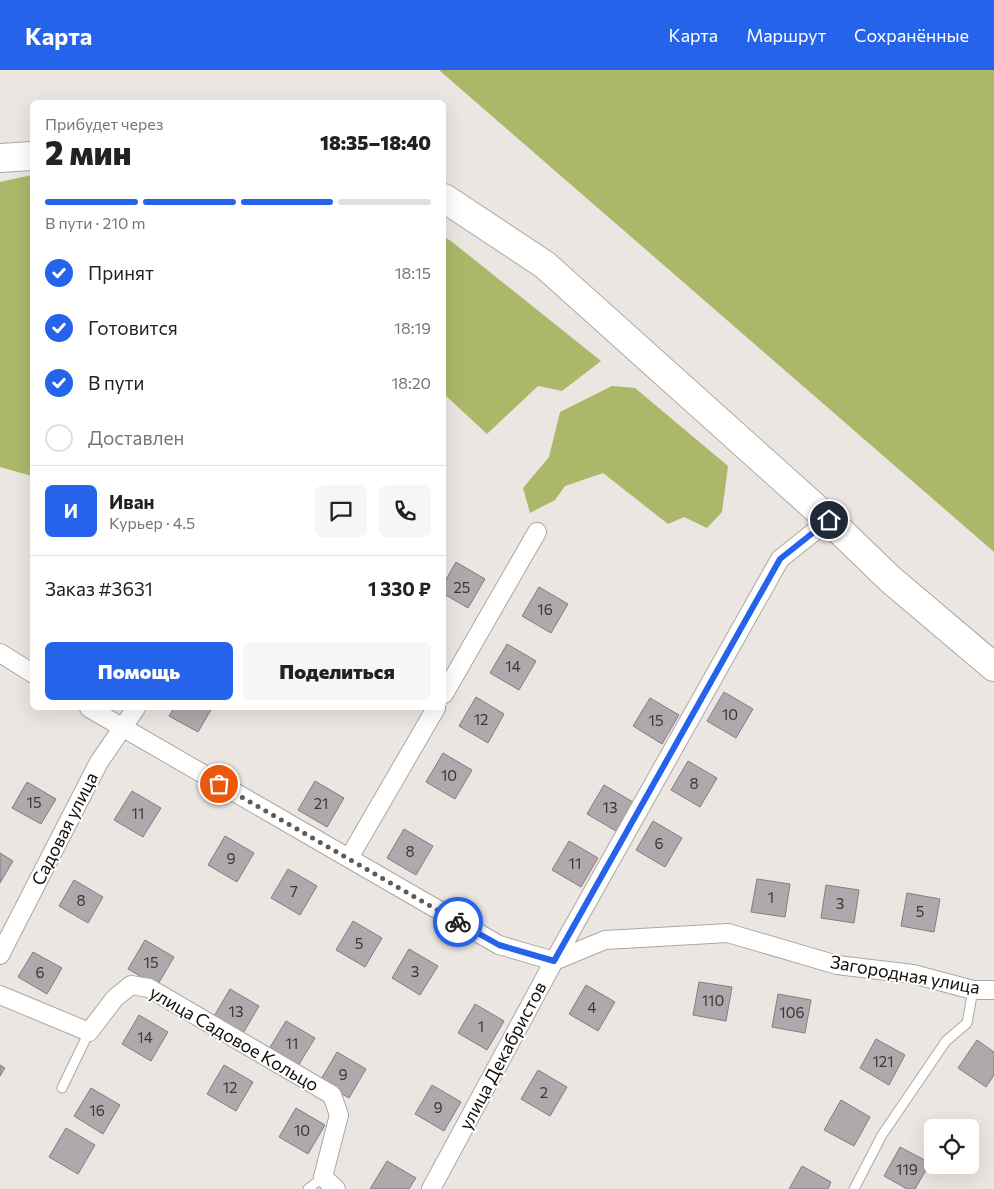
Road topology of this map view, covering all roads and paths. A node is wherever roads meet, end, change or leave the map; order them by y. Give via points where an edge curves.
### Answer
1 (30, 156) edge
2 (0, 158) edge
3 (446, 199) edge
4 (829, 520) junction
5 (537, 532) dead end
6 (0, 653) edge
7 (994, 667) edge
8 (30, 672) edge
9 (446, 691) edge
10 (92, 710) edge
11 (135, 710) edge
12 (435, 710) edge
13 (122, 728) junction
14 (349, 858) junction
15 (0, 955) edge
16 (554, 961) junction
17 (973, 990) junction
18 (994, 990) edge
19 (0, 995) edge
20 (89, 1032) junction
21 (62, 1088) dead end
22 (330, 1183) edge
23 (308, 1189) edge
24 (431, 1189) edge
25 (854, 1189) edge

1 - 2 highway
3 - 4 highway via 544,265
4 - 7 highway via 890,579
4 - 16 street, улица Декабристов via 780,559
5 - 9 street
6 - 8 street
10 - 13 street
11 - 13 street, Садовая улица
12 - 14 street
13 - 14 street
13 - 15 street, Садовая улица via 100,762
14 - 16 street via 499,945
16 - 17 street, Загородная улица via 605,940 728,933 837,966 913,974
16 - 24 street, улица Декабристов
17 - 18 street, Загородная улица
17 - 25 lane via 967,1023 946,1041 882,1135
19 - 20 street
20 - 21 lane
20 - 22 street, улица Садовое Кольцо via 115,998 131,985 149,988 332,1096 339,1115
22 - 23 lane

